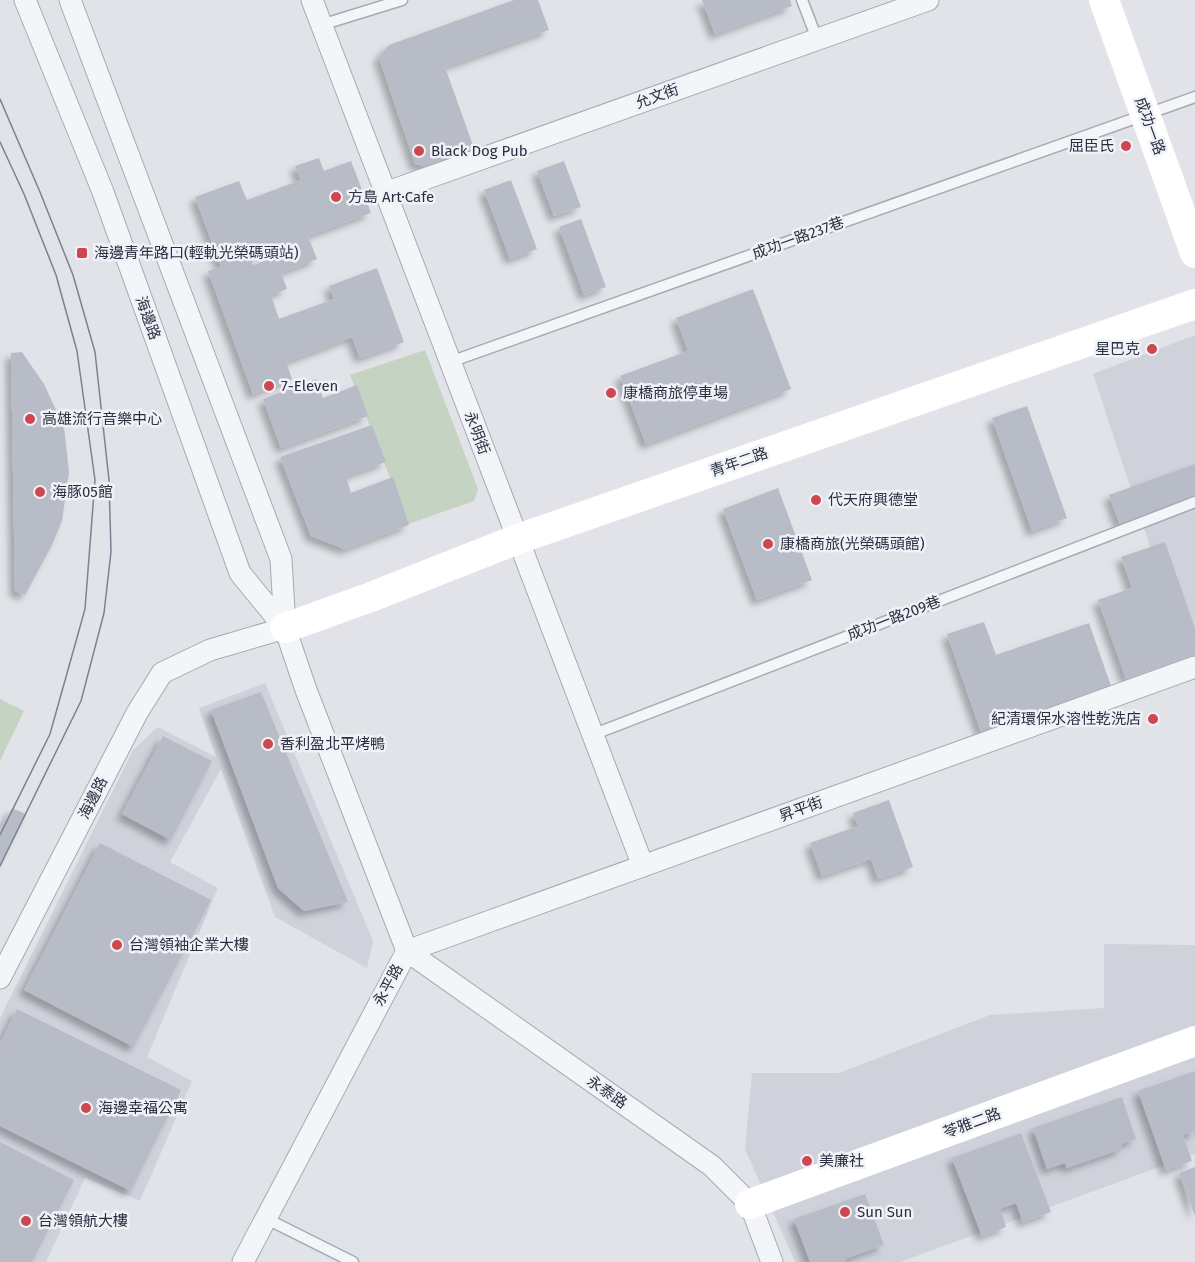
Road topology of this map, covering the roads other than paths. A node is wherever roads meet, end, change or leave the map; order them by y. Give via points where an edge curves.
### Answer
1 (25, 0) edge
2 (70, 0) edge
3 (312, 0) edge
4 (402, 0) edge
5 (802, 0) edge
6 (928, 0) edge
7 (1104, 0) edge
8 (321, 25) junction
9 (817, 39) junction
10 (1195, 97) edge
11 (1146, 115) junction
12 (385, 193) junction
13 (1195, 253) edge
14 (1195, 304) edge
15 (450, 362) junction
16 (1195, 502) edge
17 (518, 539) junction
18 (285, 627) junction
19 (1195, 667) edge
20 (592, 735) junction
21 (643, 866) junction
22 (406, 951) junction
23 (0, 978) edge
24 (1195, 1041) edge
25 (750, 1204) junction
26 (265, 1218) junction
27 (243, 1262) edge
28 (352, 1262) edge
29 (772, 1262) edge

1 - 18 street, 海邊路 via 103,192 240,573
2 - 18 street via 281,559
3 - 8 street, 永明街
4 - 8 lane
5 - 9 lane
6 - 9 street, 允文街
7 - 11 street, 成功一路
8 - 12 street, 永明街
9 - 12 street, 允文街
10 - 11 lane, 成功一路237巷
11 - 13 street, 成功一路
11 - 15 lane, 成功一路237巷
12 - 15 street, 永明街
14 - 17 street, 青年二路
15 - 17 street, 永明街
16 - 20 lane, 成功一路209巷
17 - 18 street, 青年二路
17 - 20 street, 永明街
18 - 22 street, 永平路
18 - 23 street, 海邊路 via 210,650 162,673 136,712
19 - 21 street, 昇平街
20 - 21 street, 永明街
21 - 22 street, 昇平街
22 - 25 street, 永泰路 via 712,1166
22 - 26 street, 永平路
24 - 25 street, 苓雅二路
25 - 29 street, 永泰路
26 - 27 street, 永平路
26 - 28 lane

